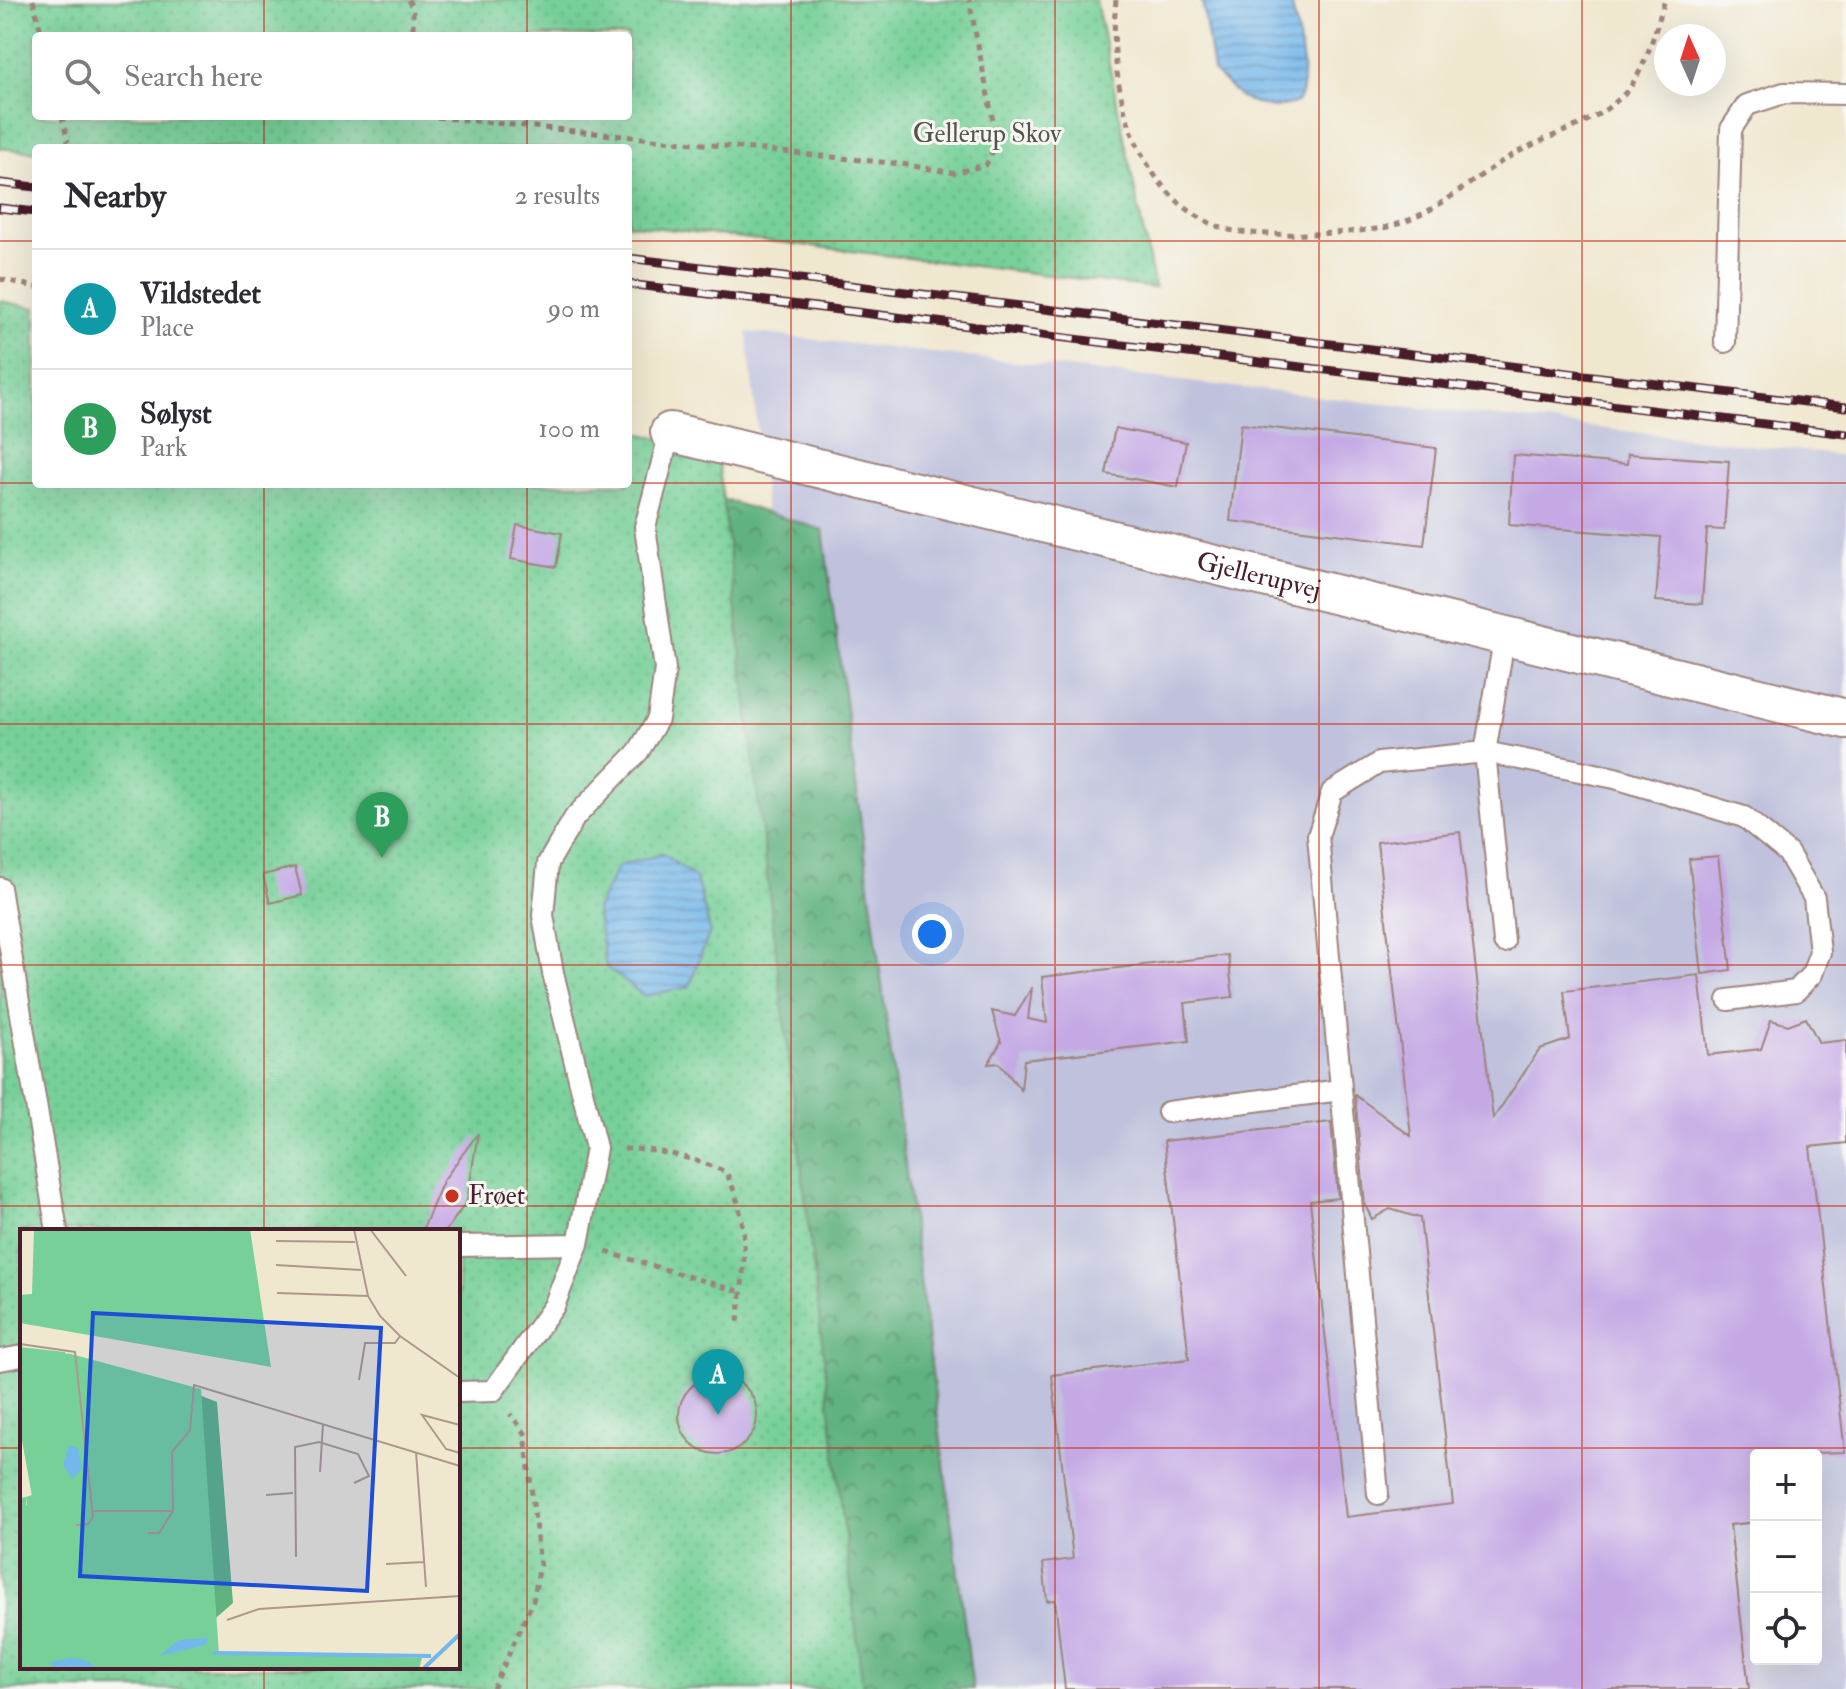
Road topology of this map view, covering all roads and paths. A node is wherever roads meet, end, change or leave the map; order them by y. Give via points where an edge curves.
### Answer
1 (33, 0) edge
2 (408, 0) edge
3 (969, 0) edge
4 (1116, 0) edge
5 (1665, 0) edge
6 (41, 32) edge
7 (413, 32) edge
8 (1846, 94) edge
9 (63, 120) edge
10 (465, 120) edge
11 (68, 142) dead end
12 (0, 279) edge
13 (32, 286) edge
14 (1725, 342) dead end
15 (670, 432) joint
16 (1505, 634) junction
17 (1846, 719) edge
18 (1485, 752) junction
19 (0, 888) edge
20 (1504, 942) dead end
21 (1728, 1000) dead end
22 (1341, 1090) junction
23 (1168, 1112) dead end
24 (596, 1148) junction
25 (57, 1229) edge
26 (578, 1244) junction
27 (460, 1246) edge
28 (741, 1292) junction
29 (738, 1322) dead end
30 (20, 1356) edge
31 (0, 1360) edge
32 (493, 1391) junction
33 (460, 1392) edge
34 (1378, 1494) dead end
35 (493, 1689) edge

1 - 6 path
2 - 7 path
3 - 10 path via 994,148 986,165 954,173
4 - 5 path via 1112,32 1126,117 1147,168 1179,202 1219,228 1264,234 1382,228 1436,208 1519,151 1595,119 1626,92
8 - 14 lane via 1784,93 1747,105 1731,129
9 - 11 path
12 - 13 path
15 - 16 street, Gjellerupvej
15 - 24 lane via 645,527 665,669 658,719 638,752 575,817 548,863 545,929
16 - 17 street, Gjellerupvej
16 - 18 lane
18 - 20 lane
18 - 21 lane via 1615,778 1744,817 1788,853 1814,898 1820,952 1812,974 1796,991
18 - 22 lane via 1379,763 1332,792 1318,836
19 - 25 lane
22 - 23 lane
22 - 34 lane
24 - 26 lane
24 - 28 path via 647,1149 693,1158 726,1172 740,1201 746,1239
26 - 27 lane
26 - 28 path
26 - 32 lane via 554,1306
28 - 29 path
30 - 31 lane
32 - 33 lane
32 - 35 path via 525,1433 540,1565 533,1601

